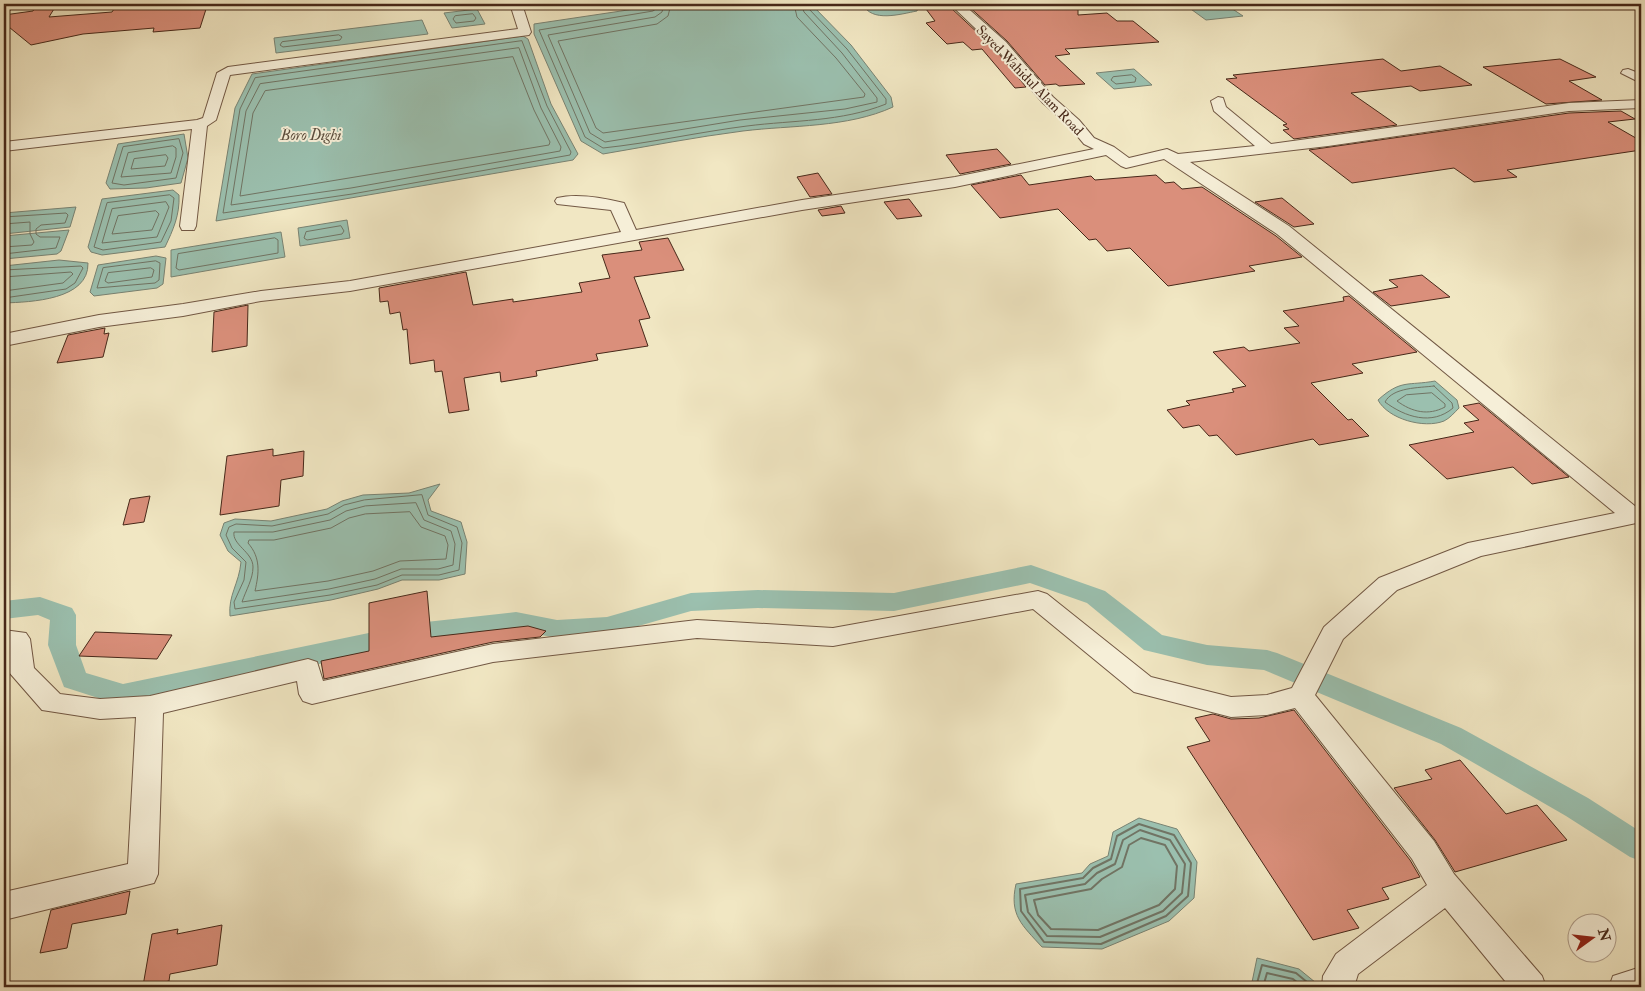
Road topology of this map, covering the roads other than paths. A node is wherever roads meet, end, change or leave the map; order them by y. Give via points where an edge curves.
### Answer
1 (6, 4) edge
2 (516, 4) edge
3 (956, 4) edge
4 (4, 9) edge
5 (1628, 73) dead end
6 (1641, 79) edge
7 (1218, 101) dead end
8 (1641, 104) edge
9 (200, 124) junction
10 (4, 147) edge
11 (1268, 149) junction
12 (1109, 150) junction
13 (1175, 159) junction
14 (564, 201) dead end
15 (188, 226) dead end
16 (632, 237) junction
17 (4, 340) edge
18 (1638, 520) edge
19 (4, 639) edge
20 (1301, 696) junction
21 (150, 706) junction
22 (1443, 883) junction
23 (4, 906) edge
24 (1641, 982) edge
25 (1338, 987) edge
26 (1530, 987) edge
27 (1625, 987) edge

1 - 4 street
2 - 9 street via 526,32 228,71 224,73 209,120
3 - 12 street, Sayed Wahidul Alam Road via 1001,45 1048,100 1089,141
5 - 6 street
7 - 11 street via 1219,108
8 - 11 street, Sayed Wahidul Alam Road via 1569,107
9 - 10 street
9 - 15 street
11 - 13 street, Sayed Wahidul Alam Road
12 - 13 street, Sayed Wahidul Alam Road via 1126,163 1168,154
12 - 16 street via 955,182
13 - 18 street via 1283,230
14 - 16 street via 618,206
16 - 17 street via 350,286 99,320
18 - 20 street via 1476,549 1388,584 1332,633
19 - 21 street via 17,639 21,671 52,702 100,709
20 - 21 street via 1266,705 1231,707 1143,685 1038,600 834,637 697,629 494,653 312,694 308,669
20 - 22 street via 1424,850
21 - 23 street via 143,874
22 - 25 street via 1440,893 1347,964 1339,976
22 - 26 street
24 - 27 street

